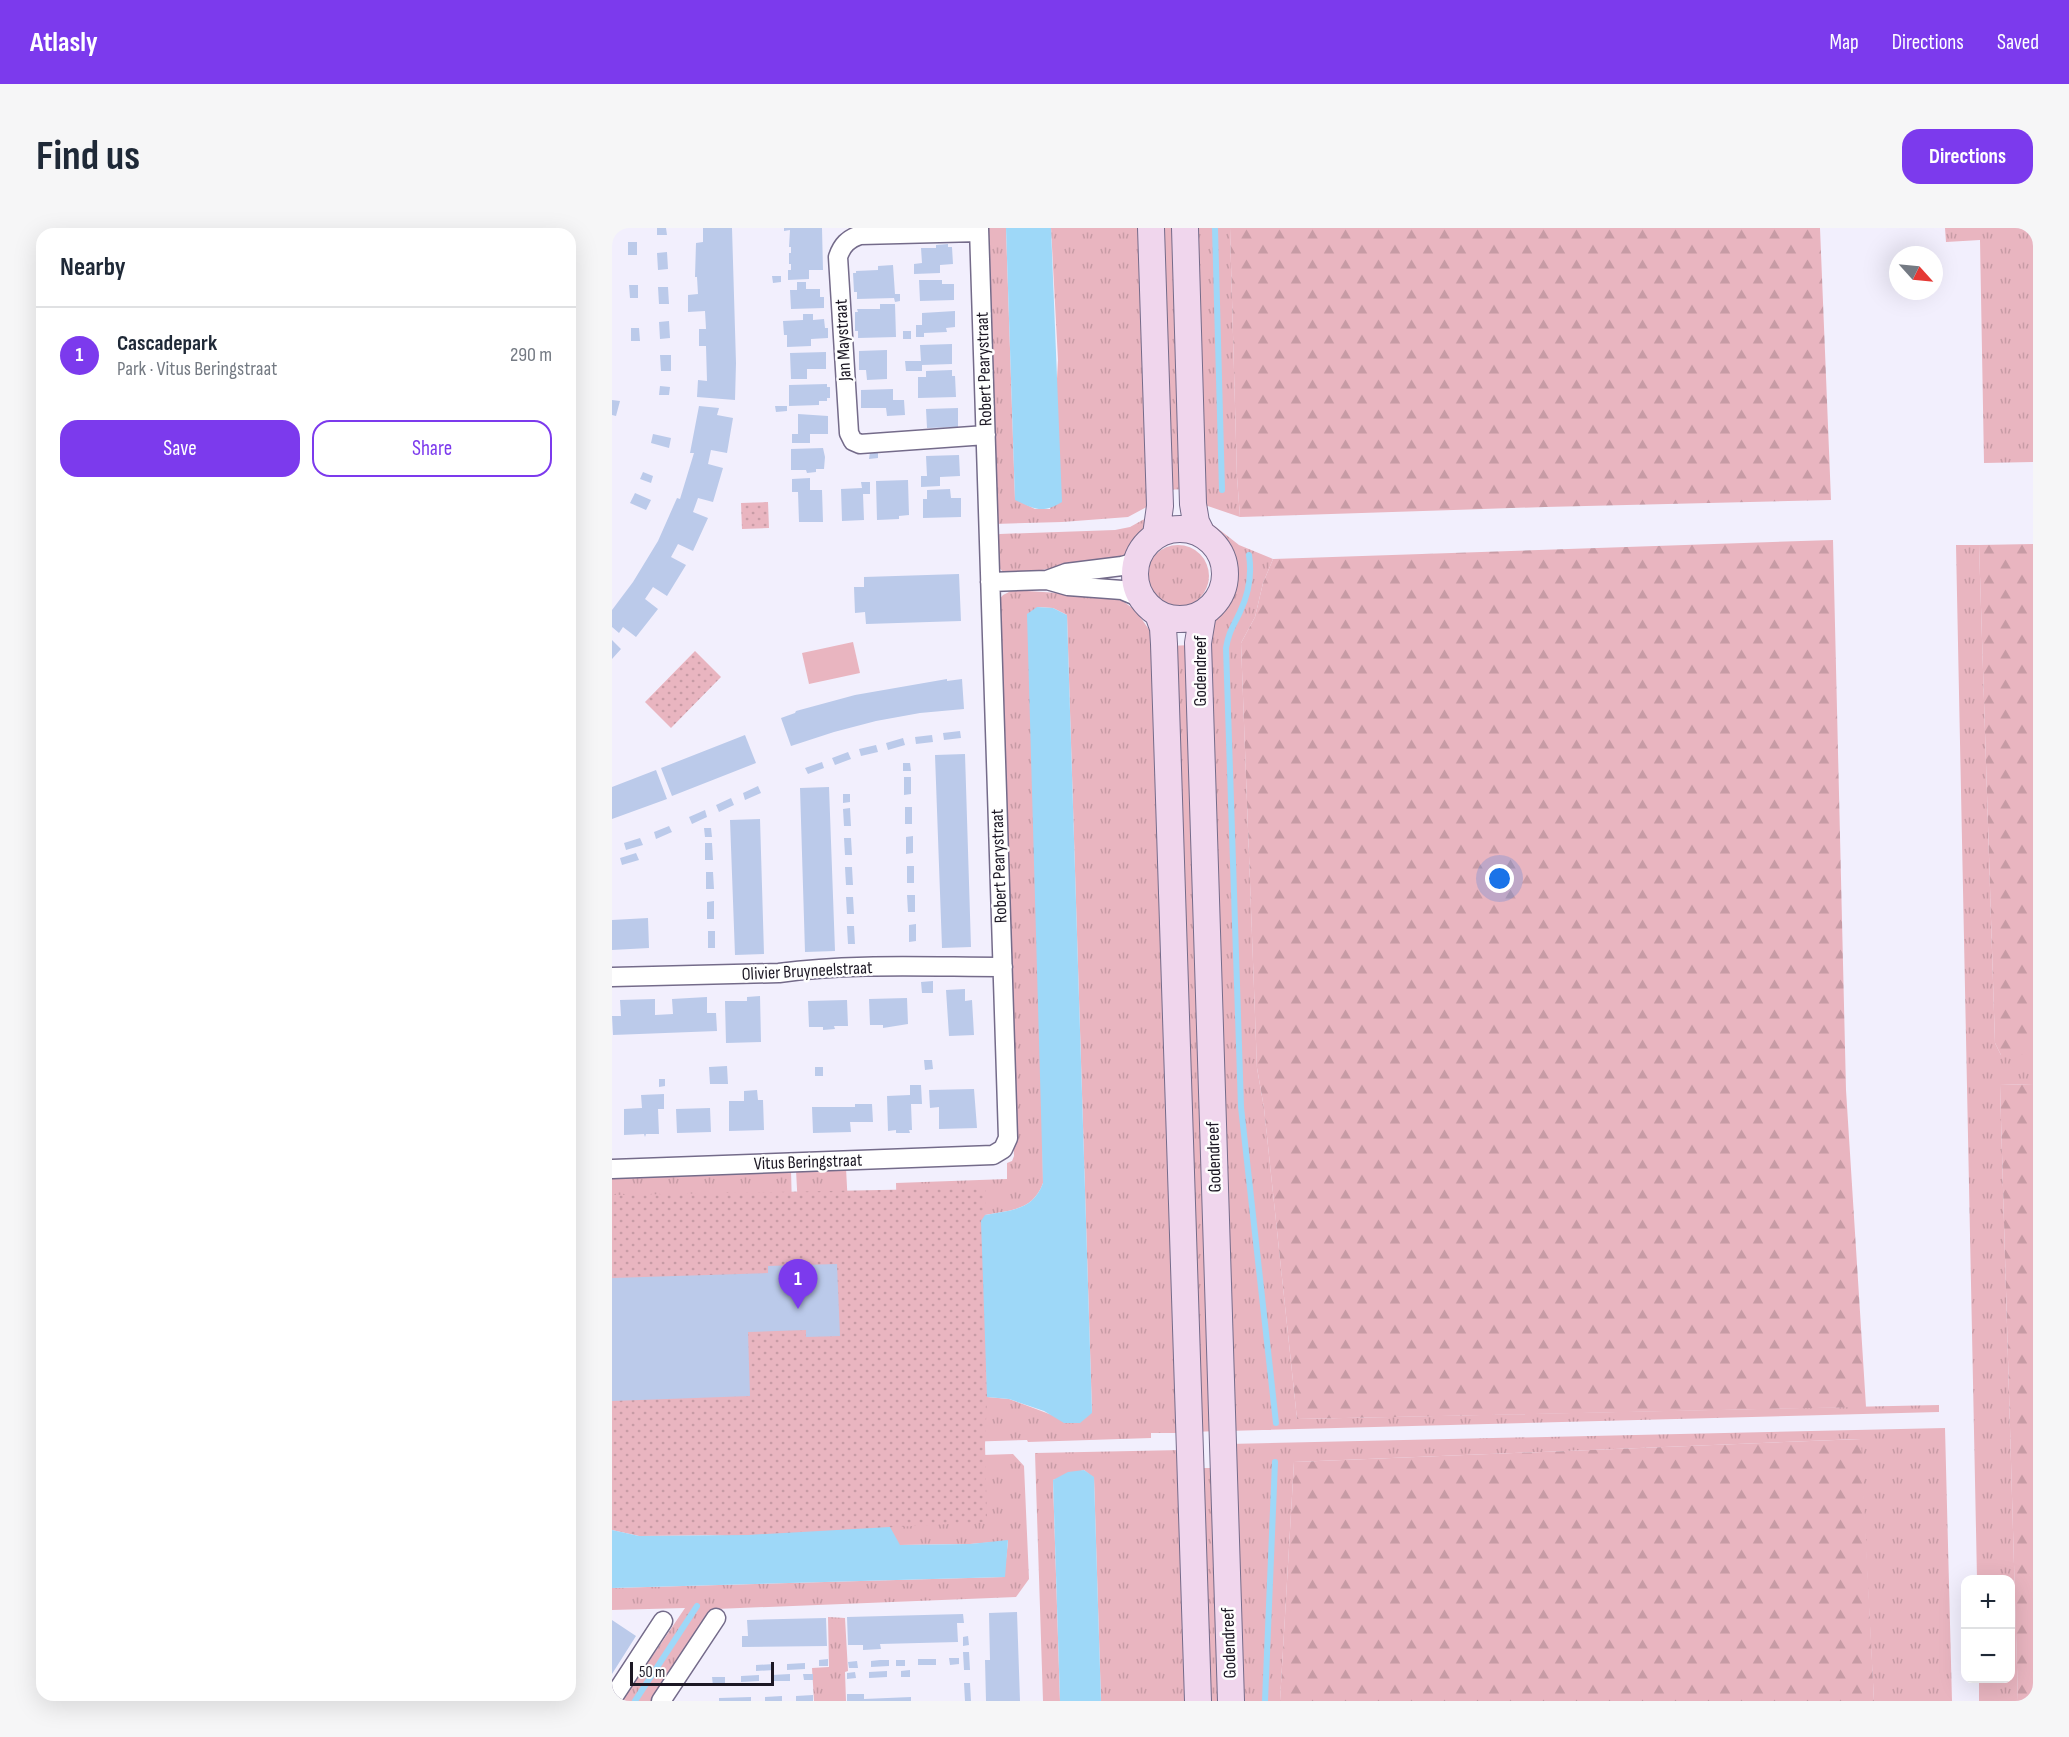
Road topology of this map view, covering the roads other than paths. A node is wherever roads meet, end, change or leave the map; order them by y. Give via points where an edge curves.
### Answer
1 (1151, 228) edge
2 (1185, 228) edge
3 (979, 230) edge
4 (986, 435) junction
5 (1202, 534) junction
6 (1156, 535) junction
7 (1138, 555) junction
8 (1047, 580) junction
9 (990, 582) junction
10 (1149, 606) junction
11 (1203, 613) junction
12 (1002, 967) junction
13 (612, 977) edge
14 (1003, 1149) joint
15 (612, 1169) edge
16 (716, 1618) dead end
17 (663, 1621) dead end
18 (612, 1698) edge
19 (661, 1701) edge
20 (1198, 1701) edge
21 (1231, 1701) edge

1 - 6 main road via 1160,506
2 - 5 main road via 1194,504
3 - 4 street, Robert Pearystraat
3 - 4 street, Jan Maystraat via 860,235 845,242 838,257 849,433 853,441 860,444
4 - 9 street, Robert Pearystraat
5 - 6 main road via 1179,528
5 - 11 main road via 1219,550 1226,573 1220,596
6 - 7 main road
7 - 8 street via 1122,566 1066,573
7 - 10 main road via 1134,577
8 - 9 street
8 - 10 street via 1068,586 1122,590
9 - 12 street, Robert Pearystraat
10 - 11 main road via 1181,620
10 - 20 main road, Godendreef via 1163,628 1164,644
11 - 21 main road, Godendreef via 1198,643
12 - 13 street, Olivier Bruyneelstraat via 884,967
12 - 14 street, Robert Pearystraat via 1008,1138
14 - 15 street, Vitus Beringstraat via 993,1155
16 - 19 street
17 - 18 street

